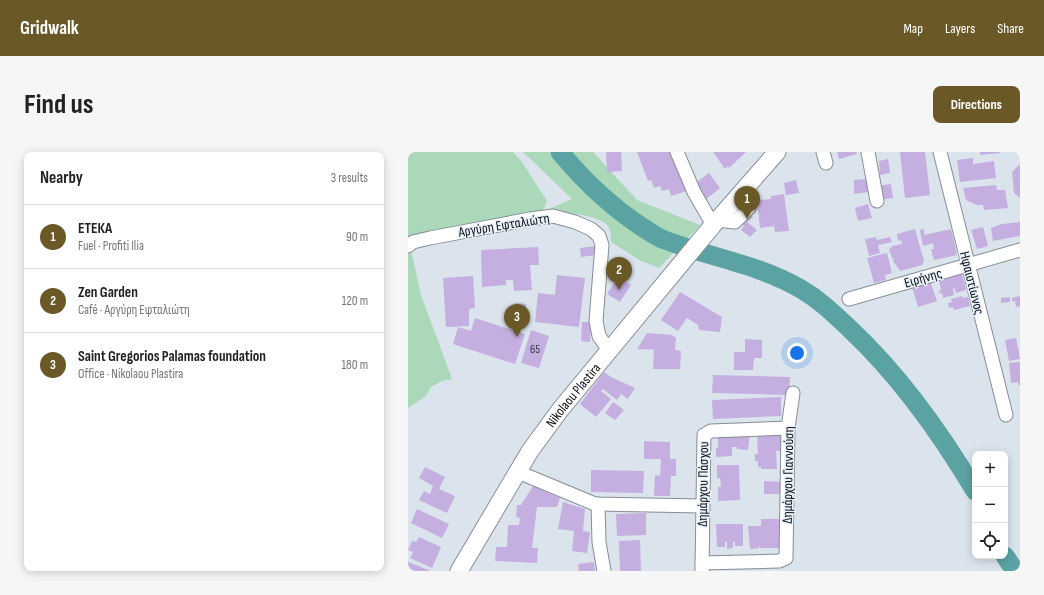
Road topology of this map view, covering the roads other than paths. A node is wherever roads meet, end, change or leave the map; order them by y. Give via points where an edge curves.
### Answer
1 (677, 152) edge
2 (777, 152) edge
3 (868, 152) edge
4 (940, 152) edge
5 (877, 202) dead end
6 (712, 226) junction
7 (408, 246) edge
8 (1020, 250) edge
9 (967, 265) junction
10 (849, 299) dead end
11 (608, 349) junction
12 (793, 393) dead end
13 (1006, 415) dead end
14 (788, 428) junction
15 (518, 472) junction
16 (598, 504) junction
17 (702, 506) junction
18 (702, 567) edge
19 (459, 571) edge
20 (604, 571) edge

1 - 6 street
2 - 6 main road, Nikolaou Plastira
3 - 5 street
4 - 9 street, Ηφαιστίωνος
6 - 11 main road, Nikolaou Plastira
7 - 11 street, Αργύρη Εφταλιώτη via 430,238 542,217 562,218 591,229 599,236 602,244 596,321 599,336
8 - 9 street, Ειρήνης
9 - 10 street, Ειρήνης
9 - 13 street, Ηφαιστίωνος
11 - 15 main road, Nikolaou Plastira via 530,451
12 - 14 street, Δημάρχου Γιαννούση
14 - 17 street, Δημάρχου Πάσχου via 705,433
14 - 18 street, Δημάρχου Γιαννούση via 786,558 779,562
15 - 16 street via 585,501
15 - 19 main road, Nikolaou Plastira
16 - 17 street
16 - 20 street via 599,538
17 - 18 street, Δημάρχου Πάσχου

